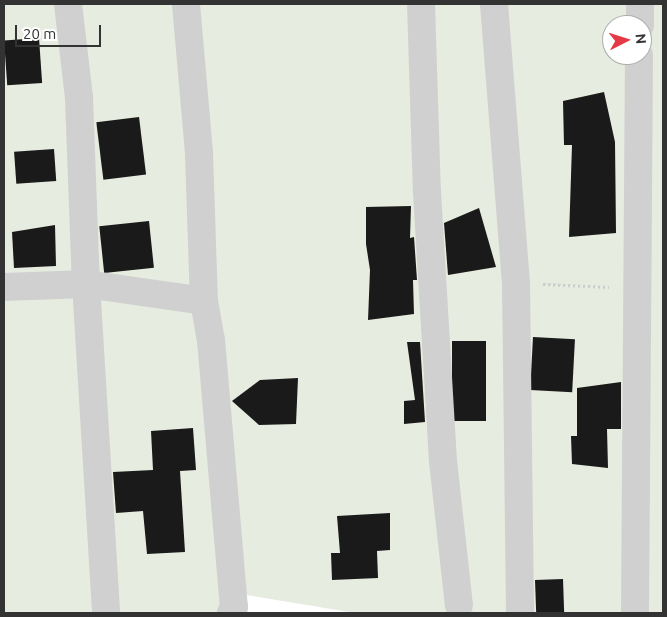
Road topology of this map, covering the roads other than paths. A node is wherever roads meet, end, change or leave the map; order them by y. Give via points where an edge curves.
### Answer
1 (68, 4) edge
2 (186, 4) edge
3 (421, 4) edge
4 (494, 4) edge
5 (639, 65) edge
6 (86, 284) junction
7 (4, 287) edge
8 (204, 301) junction
9 (459, 605) dead end
10 (106, 613) edge
11 (231, 613) edge
12 (520, 613) edge
13 (635, 613) edge

1 - 6 street via 79,97
2 - 8 street via 199,153
3 - 9 street via 427,192 442,452
4 - 12 street via 516,283
5 - 13 street
6 - 7 street
6 - 8 street
6 - 10 street
8 - 11 street via 211,340 234,607

